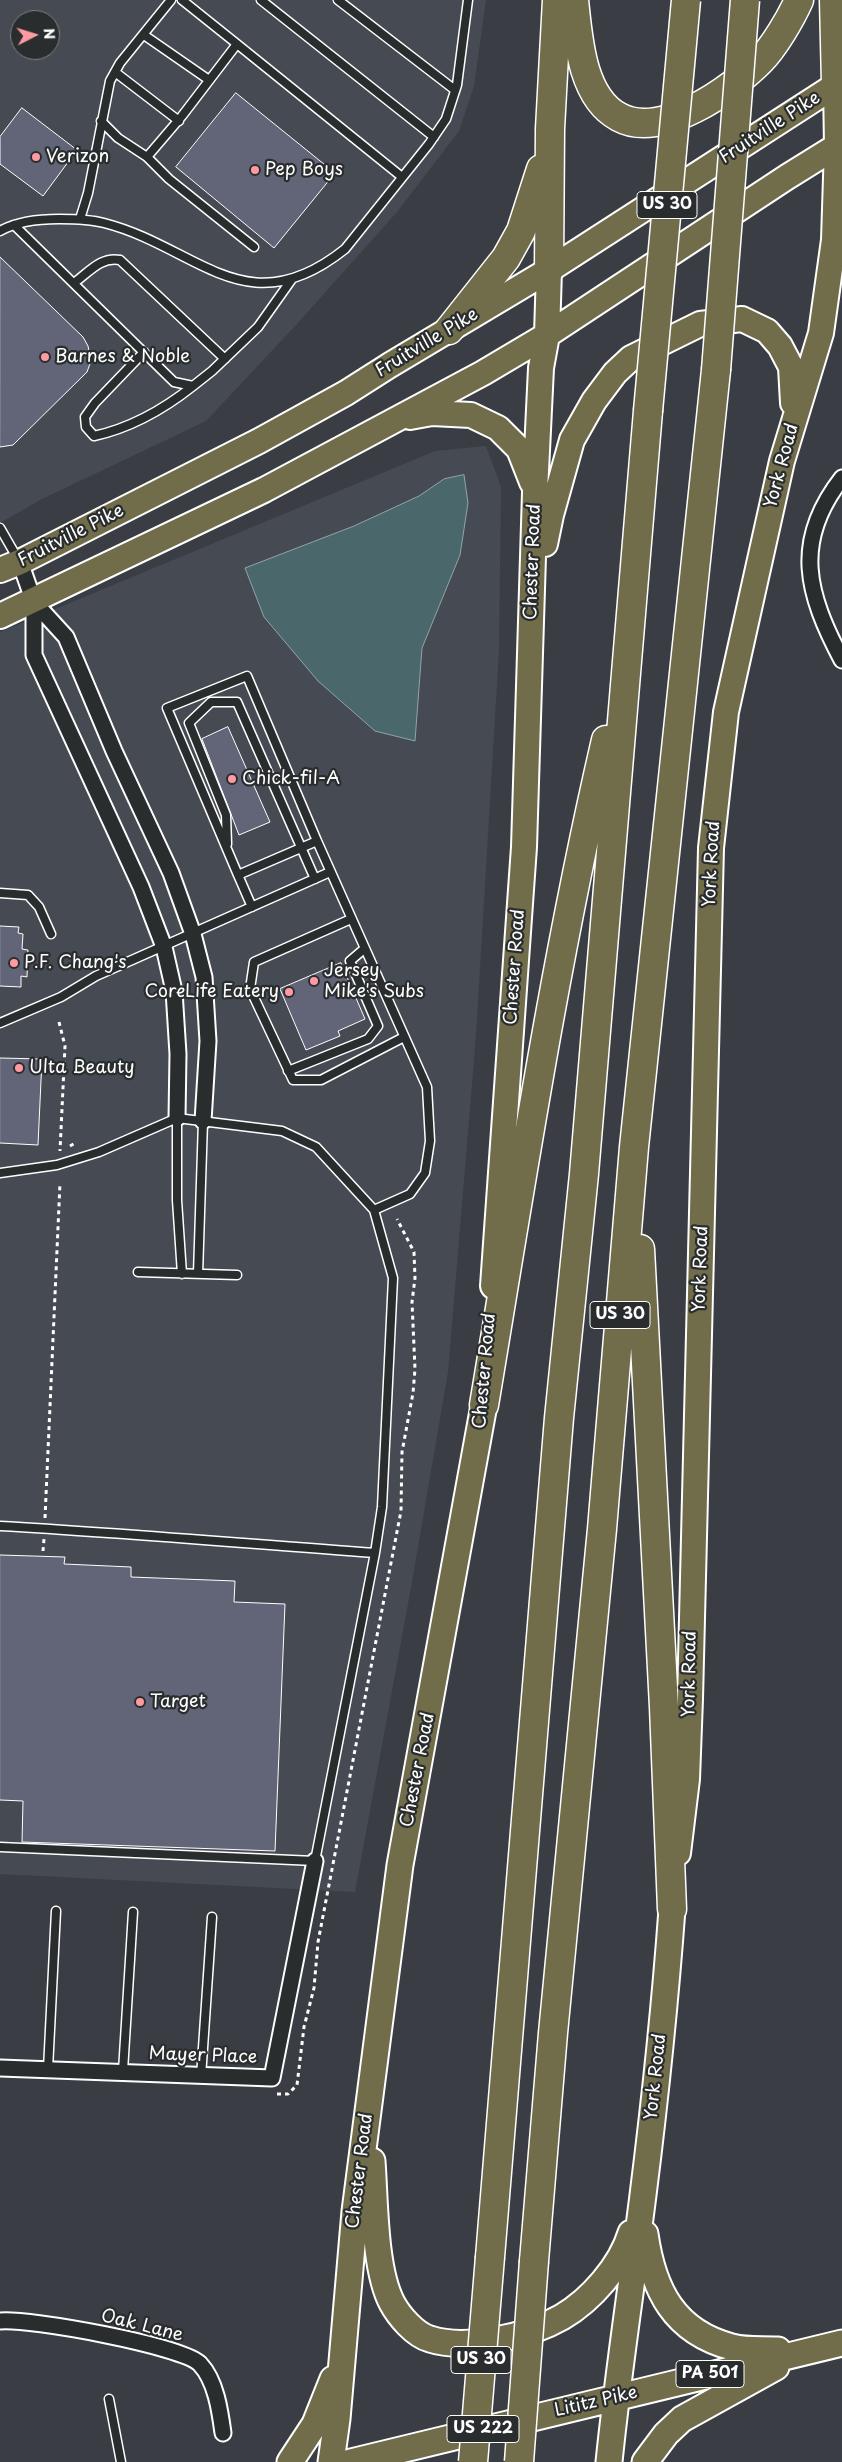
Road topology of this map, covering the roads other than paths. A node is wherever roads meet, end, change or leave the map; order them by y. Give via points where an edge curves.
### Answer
1 (171, 0) edge
2 (182, 0) edge
3 (261, 0) edge
4 (338, 0) edge
5 (468, 0) edge
6 (557, 0) edge
7 (574, 0) edge
8 (686, 0) edge
9 (745, 0) edge
10 (799, 0) edge
11 (834, 0) edge
12 (144, 35) junction
13 (237, 44) junction
14 (115, 72) junction
15 (209, 80) junction
16 (836, 85) junction
17 (455, 90) junction
18 (101, 120) junction
19 (178, 120) junction
20 (550, 128) junction
21 (434, 137) junction
22 (838, 146) junction
23 (147, 157) junction
24 (402, 177) junction
25 (80, 219) junction
26 (14, 225) junction
27 (0, 231) edge
28 (838, 232) edge
29 (254, 248) dead end
30 (548, 270) junction
31 (292, 279) junction
32 (74, 283) junction
33 (449, 330) junction
34 (546, 335) junction
35 (144, 352) junction
36 (225, 359) junction
37 (193, 386) junction
38 (394, 420) junction
39 (795, 420) junction
40 (842, 478) edge
41 (535, 492) junction
42 (0, 528) edge
43 (10, 566) edge
44 (34, 602) junction
45 (0, 616) edge
46 (531, 621) junction
47 (630, 639) junction
48 (842, 660) edge
49 (317, 841) junction
50 (227, 848) junction
51 (301, 848) junction
52 (330, 872) junction
53 (238, 875) junction
54 (315, 879) junction
55 (0, 893) edge
56 (252, 907) junction
57 (351, 919) junction
58 (51, 934) dead end
59 (193, 934) junction
60 (164, 946) junction
61 (364, 949) junction
62 (0, 1023) edge
63 (404, 1037) junction
64 (288, 1071) junction
65 (177, 1118) junction
66 (203, 1121) junction
67 (634, 1148) junction
68 (0, 1173) edge
69 (374, 1210) junction
70 (138, 1272) dead end
71 (182, 1274) junction
72 (198, 1274) junction
73 (237, 1275) dead end
74 (484, 1405) junction
75 (0, 1526) edge
76 (376, 1552) junction
77 (0, 1847) edge
78 (315, 1861) junction
79 (672, 1909) junction
80 (56, 1911) dead end
81 (133, 1912) dead end
82 (212, 1917) dead end
83 (0, 2068) edge
84 (48, 2069) junction
85 (122, 2072) junction
86 (201, 2077) junction
87 (368, 2111) junction
88 (643, 2194) junction
89 (0, 2320) edge
90 (842, 2343) edge
91 (805, 2351) junction
92 (342, 2358) junction
93 (615, 2398) junction
94 (109, 2399) dead end
95 (223, 2433) dead end
96 (121, 2462) edge
97 (290, 2462) edge
98 (331, 2462) edge
99 (351, 2462) edge
100 (473, 2462) edge
101 (519, 2462) edge
102 (609, 2462) edge
103 (645, 2462) edge

1 - 12 lane
2 - 13 lane
3 - 21 lane
4 - 17 lane
5 - 17 lane
6 - 20 highway
7 - 10 highway via 584,68 600,99 618,117 634,123 662,122 709,101 761,60
8 - 47 highway, US 30, bridge
9 - 67 highway, US 30, bridge via 716,370
11 - 16 highway
12 - 14 lane
12 - 15 lane
13 - 15 lane
13 - 24 lane
14 - 18 lane
14 - 19 lane
15 - 19 lane
16 - 22 main road, York Road
16 - 30 main road, Fruitville Pike
17 - 21 lane via 446,118
18 - 23 lane via 118,138
18 - 25 lane
19 - 23 lane
20 - 30 highway
20 - 33 highway via 538,183 521,231 506,258
21 - 24 lane
22 - 28 main road, York Road
22 - 34 main road
23 - 29 lane via 169,179
24 - 31 lane via 345,249 314,270
25 - 26 lane via 46,219
25 - 31 lane via 120,228 234,280
26 - 27 lane
26 - 32 lane
28 - 39 main road, York Road via 821,333
30 - 33 main road, Fruitville Pike
30 - 34 main road, Chester Road
31 - 36 lane via 258,327
32 - 35 lane
32 - 36 lane via 103,261 120,260
33 - 43 main road, Fruitville Pike via 259,441
34 - 38 main road
34 - 41 main road, Chester Road
35 - 37 lane via 174,382
35 - 37 lane via 85,417 86,427 94,436 138,421 166,407
36 - 37 lane
38 - 41 main road via 432,413 471,415 498,428 519,449
38 - 44 main road via 264,490
39 - 46 main road via 791,367 780,346 767,331 742,319 700,324 631,358 594,401 572,440 551,514
39 - 79 main road, York Road via 782,461 726,712 711,848 687,1779
40 - 48 street via 829,495 816,524 810,544 809,568 817,608
41 - 46 main road, Chester Road
42 - 43 lane
43 - 44 street
44 - 45 main road
44 - 59 street via 66,637 114,752 171,873
44 - 60 street via 34,655 141,887
46 - 74 main road, Chester Road via 524,847
47 - 74 highway via 586,826 537,1082
47 - 100 highway, US 30, bridge via 584,1174 559,1418
49 - 50 lane via 247,676 167,708
49 - 51 lane
49 - 52 lane
50 - 51 lane via 226,815 189,723 211,702 237,702
50 - 53 lane
51 - 53 lane
51 - 54 lane
52 - 54 lane
52 - 57 lane
53 - 56 lane
54 - 56 lane
55 - 58 lane via 28,895 39,907
56 - 59 lane
57 - 61 lane
57 - 64 lane via 254,962 250,989
59 - 60 lane
59 - 66 street via 204,977 208,1032
60 - 62 lane
60 - 65 street via 174,991 178,1054
61 - 63 lane
61 - 64 lane via 350,961 378,1026 368,1039
63 - 64 lane via 321,1080 293,1080
63 - 69 lane via 427,1087 430,1141 425,1173 410,1194
65 - 66 lane
65 - 68 lane via 99,1152 57,1164
65 - 71 lane via 176,1200
66 - 69 lane via 282,1132 316,1147
66 - 72 lane
67 - 79 highway
67 - 101 highway, US 30, bridge via 601,1539 553,2033
69 - 76 lane via 392,1278 382,1507
70 - 71 lane
71 - 72 lane
72 - 73 lane
74 - 87 highway, Chester Road via 400,1865
75 - 76 lane
76 - 78 lane
77 - 78 lane
78 - 86 street, Mayer Place via 272,2078
79 - 88 highway, York Road
80 - 84 lane
81 - 85 lane
82 - 86 lane
83 - 84 street, Mayer Place
84 - 85 street, Mayer Place
85 - 86 street, Mayer Place
87 - 88 highway via 380,2262 386,2287 402,2317 418,2333 430,2339 483,2343 528,2333 562,2317 585,2301 618,2262
87 - 92 highway, Chester Road
88 - 91 highway via 644,2230 650,2264 665,2302 679,2318 705,2338 734,2348
88 - 93 highway, York Road
89 - 95 street, Oak Lane via 52,2324 188,2356 200,2364 213,2389
90 - 91 highway, Lititz Pike / PA 501
91 - 93 highway, Lititz Pike / PA 501
91 - 103 highway via 682,2419
92 - 97 highway via 315,2424
92 - 98 highway, Chester Road
93 - 99 highway, Lititz Pike / US 222
93 - 102 highway, York Road
94 - 96 lane

